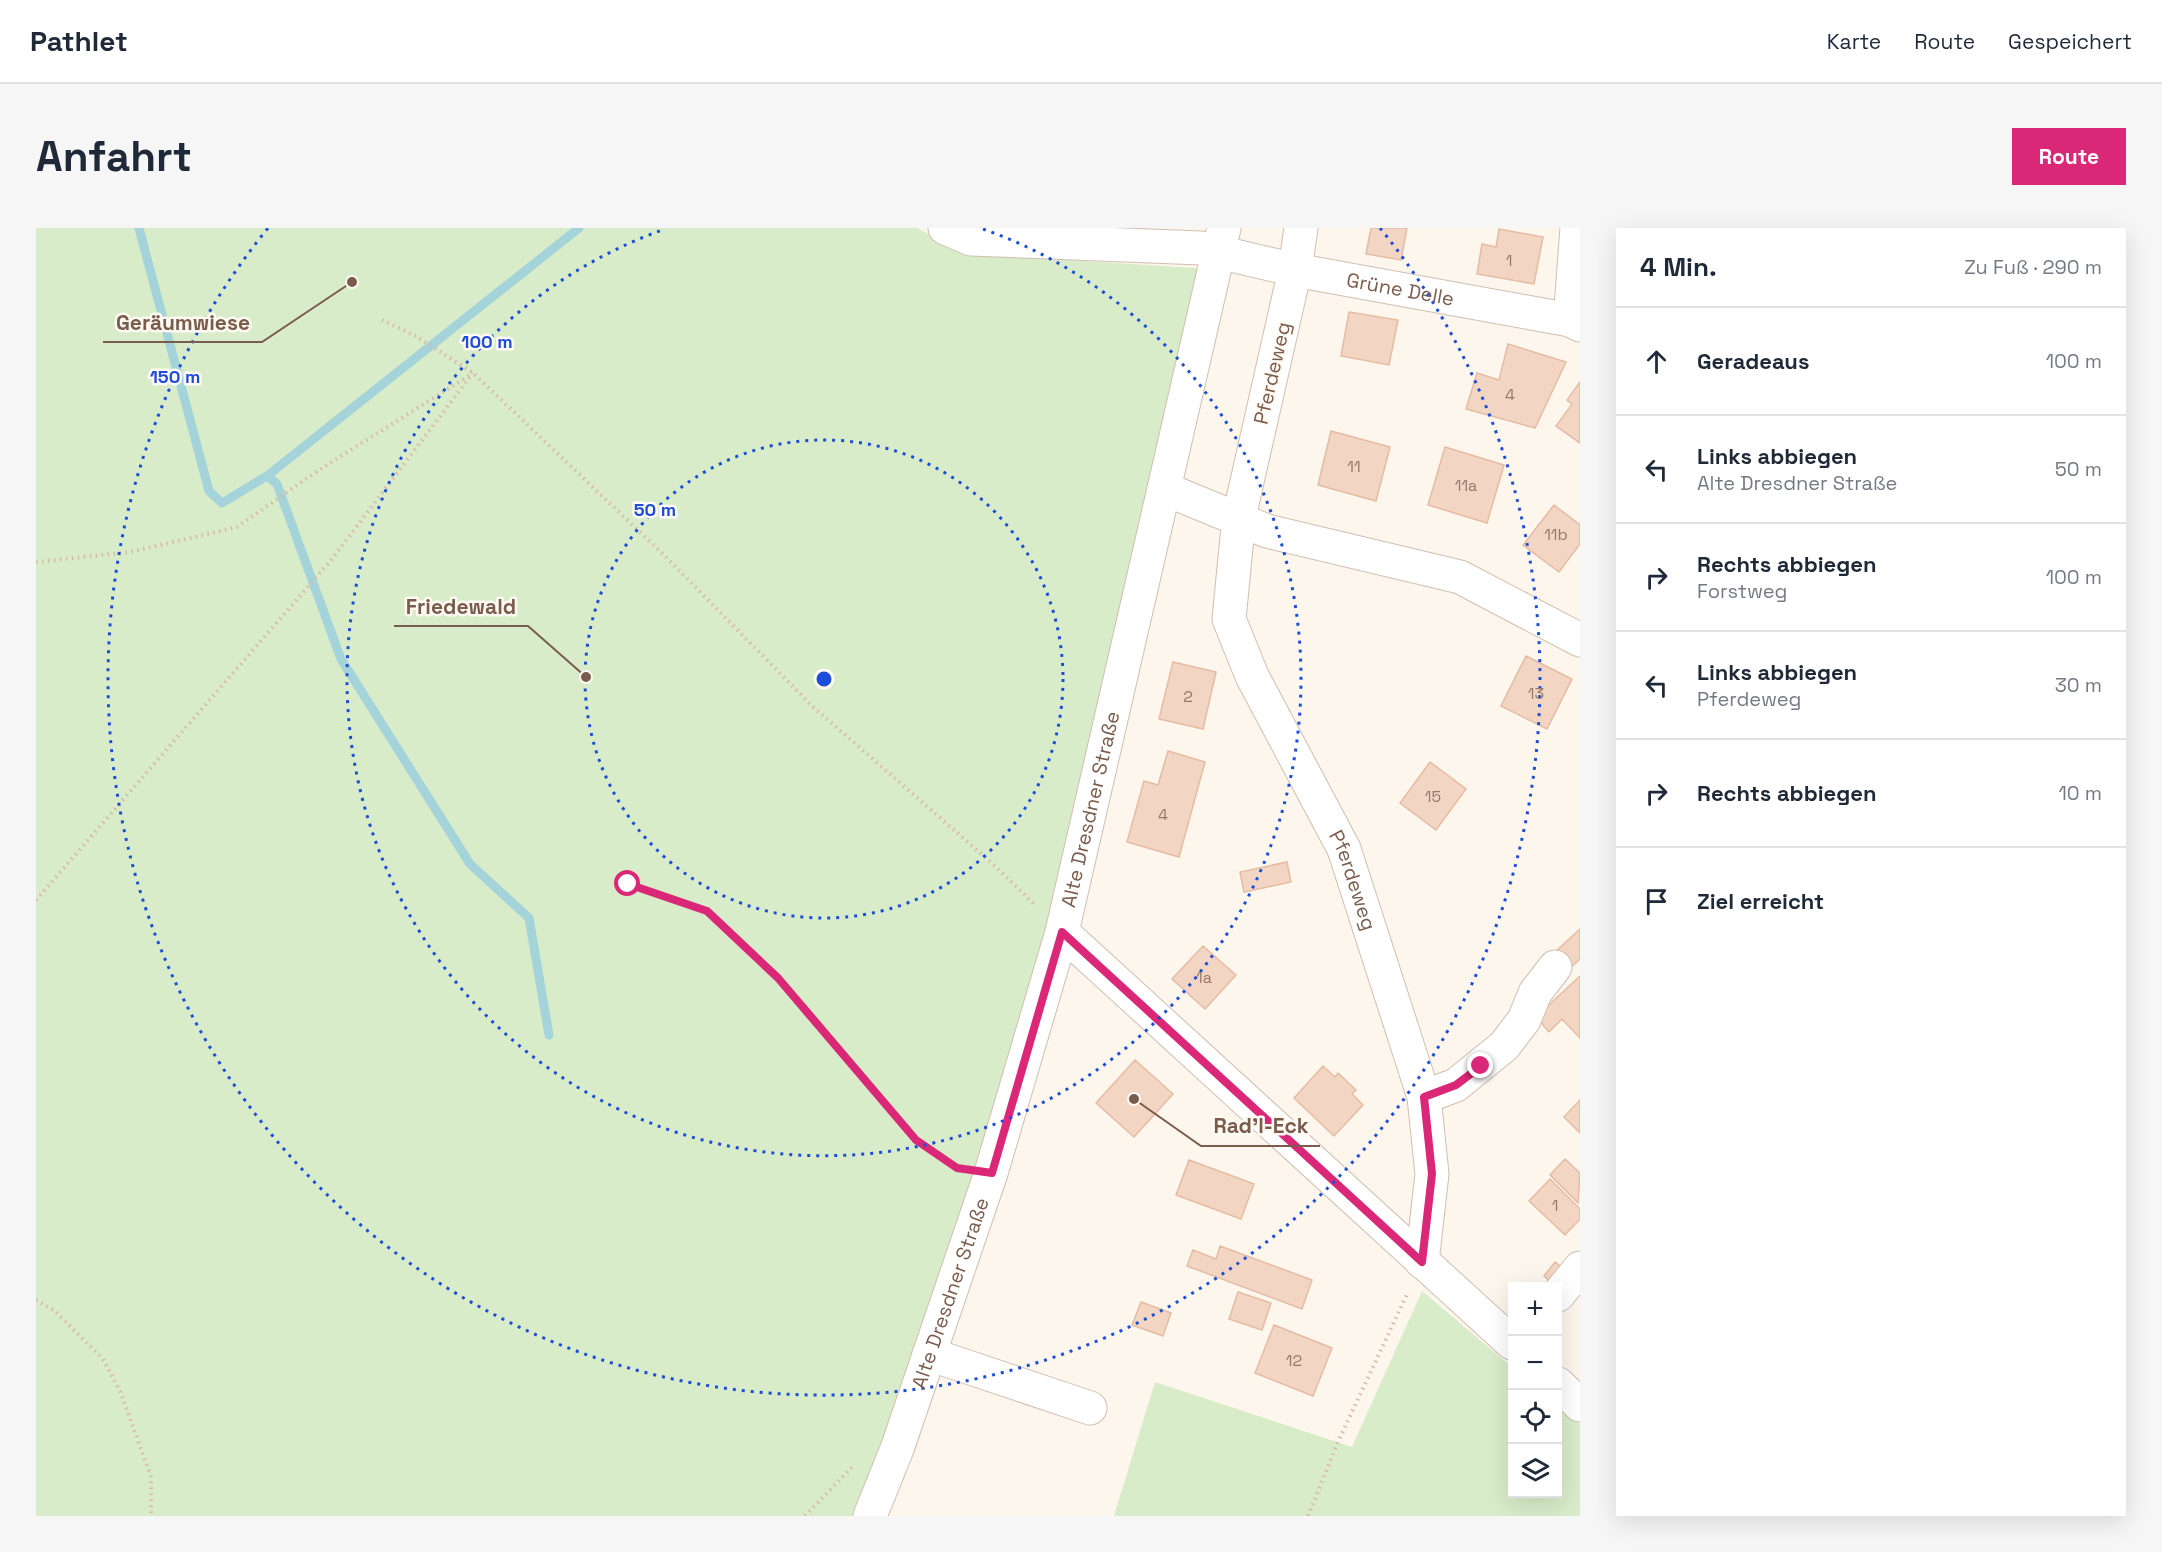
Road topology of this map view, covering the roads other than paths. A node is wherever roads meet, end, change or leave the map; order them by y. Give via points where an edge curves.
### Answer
1 (945, 228) edge
2 (1301, 228) edge
3 (1577, 228) edge
4 (1222, 240) edge
5 (1295, 270) junction
6 (1575, 323) edge
7 (1165, 489) junction
8 (1239, 517) junction
9 (1580, 640) edge
10 (1062, 932) junction
11 (1555, 967) dead end
12 (1424, 1097) junction
13 (1422, 1262) junction
14 (1580, 1268) edge
15 (1562, 1289) edge
16 (1508, 1339) edge
17 (929, 1354) junction
18 (1562, 1389) edge
19 (1580, 1405) edge
20 (1090, 1408) dead end
21 (870, 1516) edge

1 - 4 street, Grüne Delle via 971,239 1201,248
2 - 5 street, Pferdeweg
3 - 6 street
4 - 5 street, Grüne Delle
4 - 7 street, Alte Dresdner Straße
5 - 6 street, Grüne Delle
5 - 8 street, Pferdeweg
7 - 8 street
7 - 10 street, Alte Dresdner Straße
8 - 9 street via 1268,531 1460,577
8 - 12 street, Pferdeweg via 1229,619 1252,676 1344,849
10 - 13 street
10 - 17 street, Alte Dresdner Straße via 992,1173
11 - 12 street via 1504,1046 1456,1085
12 - 13 street, Pferdeweg via 1432,1174
13 - 16 street
14 - 15 street
17 - 20 street
17 - 21 street, Alte Dresdner Straße
18 - 19 street

